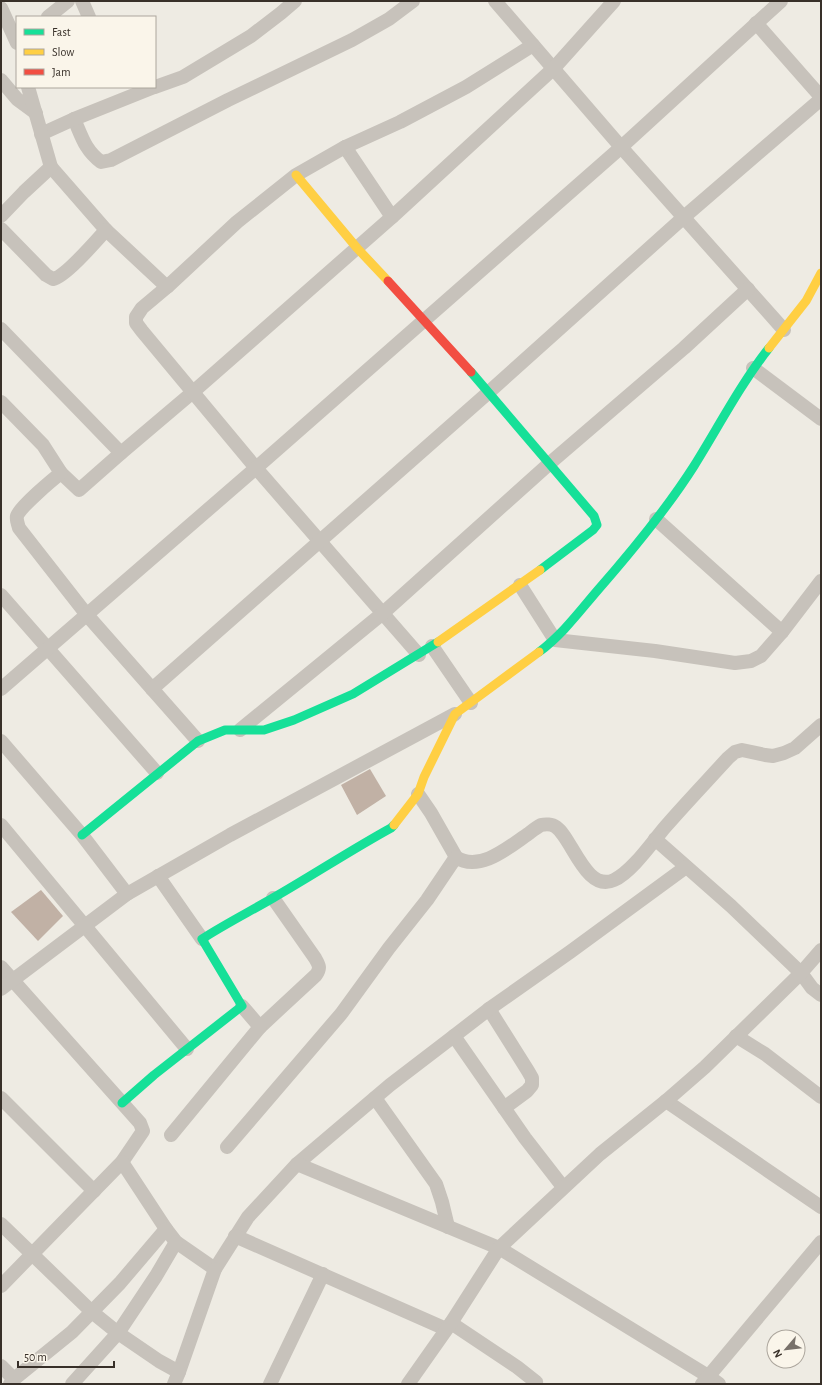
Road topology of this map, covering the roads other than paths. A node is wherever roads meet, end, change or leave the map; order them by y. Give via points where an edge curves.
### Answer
1 (68, 1) edge
2 (82, 1) edge
3 (295, 1) edge
4 (413, 1) edge
5 (495, 1) edge
6 (614, 1) edge
7 (781, 1) edge
8 (1, 8) edge
9 (49, 16) edge
10 (89, 16) edge
11 (756, 23) junction
12 (16, 40) edge
13 (533, 45) junction
14 (554, 68) junction
15 (1, 80) edge
16 (156, 85) edge
17 (28, 88) edge
18 (148, 88) edge
19 (821, 98) edge
20 (36, 113) junction
21 (74, 119) junction
22 (41, 134) junction
23 (345, 147) junction
24 (621, 147) junction
25 (51, 167) junction
26 (296, 175) junction
27 (1, 216) edge
28 (392, 217) junction
29 (684, 217) junction
30 (1, 229) edge
31 (106, 230) junction
32 (357, 248) junction
33 (821, 273) edge
34 (167, 287) junction
35 (748, 289) junction
36 (425, 320) junction
37 (1, 330) edge
38 (784, 330) junction
39 (753, 368) junction
40 (193, 392) junction
41 (489, 392) junction
42 (3, 406) edge
43 (821, 419) edge
44 (121, 452) junction
45 (550, 463) junction
46 (256, 468) junction
47 (61, 473) junction
48 (656, 519) junction
49 (319, 541) junction
50 (821, 581) edge
51 (520, 585) junction
52 (1, 595) edge
53 (383, 613) junction
54 (87, 615) junction
55 (782, 632) junction
56 (555, 640) junction
57 (432, 646) junction
58 (47, 648) junction
59 (419, 655) junction
60 (1, 689) edge
61 (152, 689) junction
62 (471, 703) junction
63 (455, 714) junction
64 (821, 725) edge
65 (240, 730) junction
66 (1, 741) edge
67 (198, 741) junction
68 (157, 772) junction
69 (418, 794) junction
70 (1, 825) edge
71 (82, 835) junction
72 (656, 839) junction
73 (456, 857) junction
74 (686, 867) junction
75 (158, 876) junction
76 (127, 894) junction
77 (273, 898) junction
78 (85, 926) junction
79 (202, 939) junction
80 (821, 950) edge
81 (1, 966) edge
82 (801, 973) junction
83 (13, 980) junction
84 (1, 989) edge
85 (821, 995) edge
86 (242, 1006) junction
87 (489, 1009) junction
88 (260, 1028) junction
89 (454, 1036) junction
90 (736, 1036) junction
91 (187, 1049) junction
92 (821, 1097) edge
93 (1, 1098) edge
94 (374, 1098) junction
95 (666, 1101) junction
96 (122, 1103) junction
97 (504, 1108) junction
98 (171, 1135) dead end
99 (227, 1148) dead end
100 (122, 1162) junction
101 (297, 1164) junction
102 (563, 1188) junction
103 (94, 1191) junction
104 (821, 1207) edge
105 (1, 1224) edge
106 (448, 1227) junction
107 (166, 1229) junction
108 (235, 1236) junction
109 (176, 1242) junction
110 (821, 1242) edge
111 (499, 1248) junction
112 (32, 1254) junction
113 (215, 1269) junction
114 (323, 1274) junction
115 (1, 1286) edge
116 (92, 1312) junction
117 (448, 1326) junction
118 (118, 1333) junction
119 (1, 1366) edge
120 (177, 1378) edge
121 (12, 1381) edge
122 (709, 1381) edge
123 (538, 1383) edge
124 (72, 1384) edge
125 (270, 1384) edge
126 (408, 1384) edge

1 - 9 street
2 - 10 street
3 - 16 street via 250,36 183,77
4 - 21 street via 389,19 352,40 111,160 101,162 94,156 86,147
5 - 13 street
6 - 14 street
7 - 11 street
8 - 12 street
11 - 19 street
11 - 24 street
13 - 14 street
13 - 23 street via 466,87 400,122
14 - 24 street
14 - 28 street
15 - 20 street via 17,99
17 - 20 street
18 - 21 street
19 - 29 street
20 - 22 street
21 - 22 street
22 - 25 street
23 - 26 street
23 - 28 street
24 - 29 street
24 - 36 street
25 - 27 street
25 - 31 street
26 - 32 street
26 - 34 street via 237,222
28 - 32 street
29 - 35 street
29 - 41 street
30 - 31 street via 53,279 63,273
31 - 34 street
32 - 36 street
32 - 40 street
33 - 38 street via 806,301
34 - 40 street via 138,312 136,323
35 - 38 street
35 - 45 street via 684,348
36 - 41 street
36 - 46 street
37 - 44 street
38 - 39 street
39 - 43 street
39 - 48 street via 694,466
40 - 44 street
40 - 46 street
41 - 45 street
41 - 49 street
42 - 47 street via 43,445
44 - 47 street via 79,490
45 - 51 street via 594,516 597,524 593,530
45 - 53 street
46 - 49 street
46 - 54 street
47 - 54 street via 19,512 17,523
48 - 55 street
48 - 56 street
49 - 53 street
49 - 61 street
50 - 55 street
51 - 56 street
51 - 57 street
52 - 58 street
53 - 59 street
53 - 65 street
54 - 58 street
54 - 61 street
55 - 56 street via 761,656 751,661 735,663
56 - 62 street
57 - 59 street
57 - 62 street
58 - 60 street
58 - 68 street
59 - 65 street via 353,694 294,720 264,730
61 - 67 street
62 - 63 street
63 - 69 street
63 - 75 street
64 - 72 street via 795,748 784,753 773,756 742,750 735,752
65 - 67 street via 218,732
66 - 71 street
67 - 68 street
68 - 71 street
69 - 73 street
69 - 77 street via 391,828
70 - 78 street
71 - 76 street
72 - 73 street via 626,872 608,882 598,881 591,875 575,855 565,836 555,826 550,825 540,825 486,860 462,862
72 - 74 street
73 - 99 street via 428,900 341,1014
74 - 82 street
74 - 87 street
75 - 76 street
75 - 79 street
76 - 78 street
77 - 79 street
77 - 88 street via 315,958 320,970
78 - 83 street
78 - 91 street
79 - 86 street
80 - 82 street
81 - 83 street
82 - 85 street
82 - 90 street
83 - 84 street
83 - 96 street
86 - 88 street
86 - 91 street
87 - 89 street
87 - 97 street via 532,1081 527,1091
88 - 98 street
89 - 94 street
89 - 97 street
90 - 92 street via 765,1054
90 - 95 street
91 - 96 street
93 - 103 street
94 - 101 street
94 - 106 street via 436,1184
95 - 102 street via 600,1154
95 - 104 street
96 - 100 street via 140,1123 143,1131
97 - 102 street
100 - 103 street
100 - 107 street
101 - 106 street
101 - 108 street via 248,1217
102 - 111 street
103 - 112 street
105 - 112 street
106 - 111 street
107 - 109 street
107 - 116 street
108 - 113 street
108 - 114 street
109 - 113 street
109 - 118 street
110 - 122 street
111 - 117 street
111 - 122 street
112 - 115 street
112 - 116 street
113 - 120 street
114 - 117 street
114 - 125 street
116 - 118 street
116 - 121 street via 72,1332
117 - 123 street via 517,1367
117 - 126 street
118 - 120 street via 159,1361
118 - 124 street
119 - 121 street

